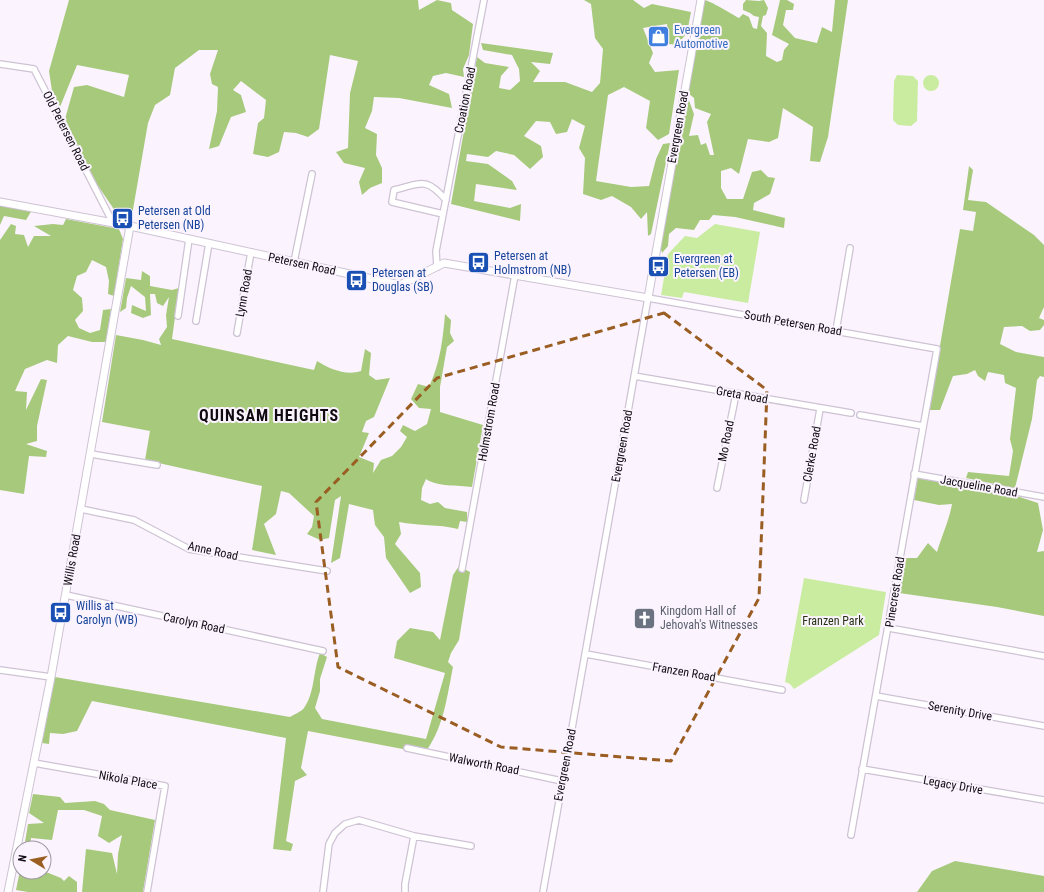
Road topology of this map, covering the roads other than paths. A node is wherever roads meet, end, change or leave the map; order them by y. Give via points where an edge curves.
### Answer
1 (484, 0) edge
2 (701, 0) edge
3 (0, 64) edge
4 (312, 174) dead end
5 (446, 200) junction
6 (0, 202) edge
7 (443, 214) junction
8 (113, 223) junction
9 (130, 226) junction
10 (189, 239) junction
11 (209, 244) junction
12 (850, 248) dead end
13 (251, 252) junction
14 (294, 262) junction
15 (437, 267) junction
16 (515, 275) junction
17 (648, 298) junction
18 (178, 316) dead end
19 (196, 321) dead end
20 (836, 331) junction
21 (237, 333) dead end
22 (938, 349) joint
23 (634, 376) junction
24 (736, 394) junction
25 (820, 408) junction
26 (851, 413) dead end
27 (860, 415) dead end
28 (923, 426) junction
29 (91, 454) junction
30 (157, 465) dead end
31 (914, 474) junction
32 (717, 488) dead end
33 (1044, 497) edge
34 (804, 500) dead end
35 (81, 509) junction
36 (462, 569) dead end
37 (326, 571) dead end
38 (66, 595) junction
39 (889, 628) junction
40 (323, 651) dead end
41 (586, 654) junction
42 (1044, 656) edge
43 (0, 670) edge
44 (51, 677) junction
45 (782, 690) dead end
46 (876, 696) junction
47 (1044, 726) edge
48 (407, 748) dead end
49 (34, 763) junction
50 (862, 769) junction
51 (562, 781) junction
52 (1044, 800) edge
53 (851, 835) dead end
54 (414, 836) junction
55 (471, 846) dead end
56 (8, 892) edge
57 (147, 892) edge
58 (323, 892) edge
59 (405, 892) edge
60 (543, 892) edge

1 - 5 street, Croation Road
2 - 17 street, Evergreen Road
3 - 8 street, Old Petersen Road via 34,70
4 - 14 street
5 - 7 street, Croation Road
5 - 7 street via 434,186 422,183 394,190 392,202
6 - 8 street, Petersen Road
7 - 15 street, Croation Road via 436,251
8 - 9 street, Petersen Road
9 - 10 street, Petersen Road
9 - 29 street, Willis Road
10 - 11 street, Petersen Road
10 - 18 street
11 - 13 street, Petersen Road
11 - 19 street
12 - 20 street
13 - 14 street, Petersen Road
13 - 21 street, Lynn Road
14 - 15 street, Petersen Road via 400,285
15 - 16 street, Petersen Road via 444,263
16 - 17 street, Petersen Road
16 - 36 street, Holmstrom Road
17 - 20 street, South Petersen Road
17 - 23 street, Evergreen Road
20 - 22 street, South Petersen Road
22 - 28 street, Pinecrest Road
23 - 24 street, Greta Road
23 - 41 street, Evergreen Road
24 - 25 street, Greta Road
24 - 32 street, Mo Road
25 - 26 street, Greta Road
25 - 34 street, Clerke Road
27 - 28 street
28 - 31 street, Pinecrest Road
29 - 30 street
29 - 35 street, Willis Road
31 - 33 street, Jacqueline Road
31 - 39 street, Pinecrest Road
35 - 37 street, Anne Road via 134,520 190,549
35 - 38 street, Willis Road
38 - 40 street, Carolyn Road
38 - 44 street, Willis Road
39 - 42 street
39 - 46 street, Pinecrest Road
41 - 45 street, Franzen Road
41 - 51 street, Evergreen Road
43 - 44 street
44 - 49 street, Willis Road
46 - 47 street, Serenity Drive
46 - 50 street, Pinecrest Road
48 - 51 street, Walworth Road
49 - 56 street, Willis Road
49 - 57 street, Nikola Place via 165,786
50 - 52 street, Legacy Drive
50 - 53 street, Pinecrest Road
51 - 60 street, Evergreen Road
54 - 55 street
54 - 58 street via 359,820 346,824 335,833 329,844
54 - 59 street

